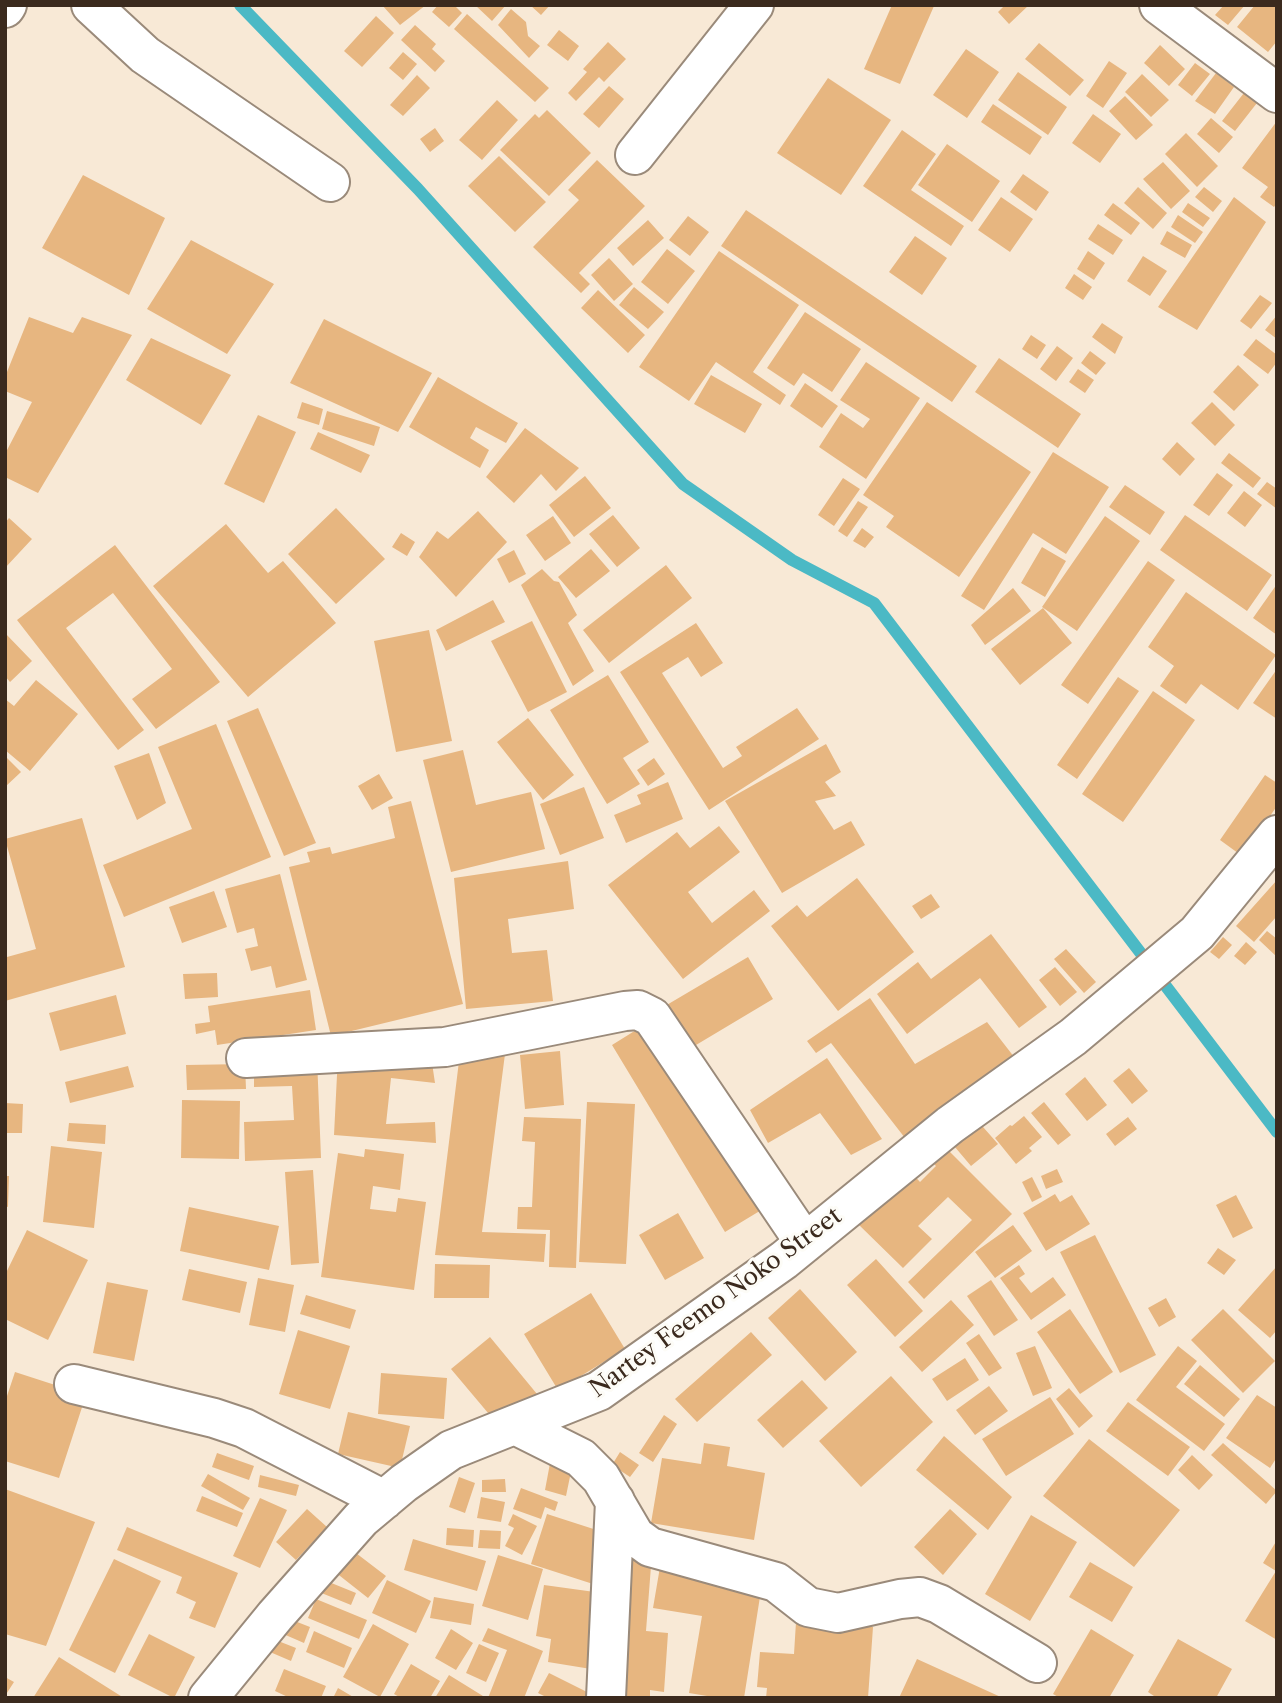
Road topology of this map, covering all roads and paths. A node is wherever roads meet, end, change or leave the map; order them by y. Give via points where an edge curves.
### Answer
1 (91, 5) edge
2 (754, 5) edge
3 (1158, 5) edge
4 (1277, 93) edge
5 (635, 155) dead end
6 (330, 182) dead end
7 (1277, 835) edge
8 (247, 1058) dead end
9 (805, 1243) junction
10 (74, 1384) dead end
11 (515, 1425) junction
12 (384, 1500) junction
13 (615, 1501) junction
14 (1037, 1664) dead end
15 (208, 1698) edge
16 (606, 1698) edge

1 - 6 street via 145,55
2 - 5 street
3 - 4 street
7 - 9 street, Nartey Feemo Noko Street via 1197,933 1073,1037 950,1125
8 - 9 street via 445,1047 638,1010 652,1017
9 - 11 street, Nartey Feemo Noko Street via 599,1391
10 - 12 street via 244,1427
11 - 12 street, Nartey Feemo Noko Street via 451,1450
11 - 13 street via 581,1458
12 - 15 street, Nartey Feemo Noko Street via 361,1519
13 - 14 street via 635,1536 650,1547 776,1582 808,1607 838,1613 920,1597
13 - 16 street

